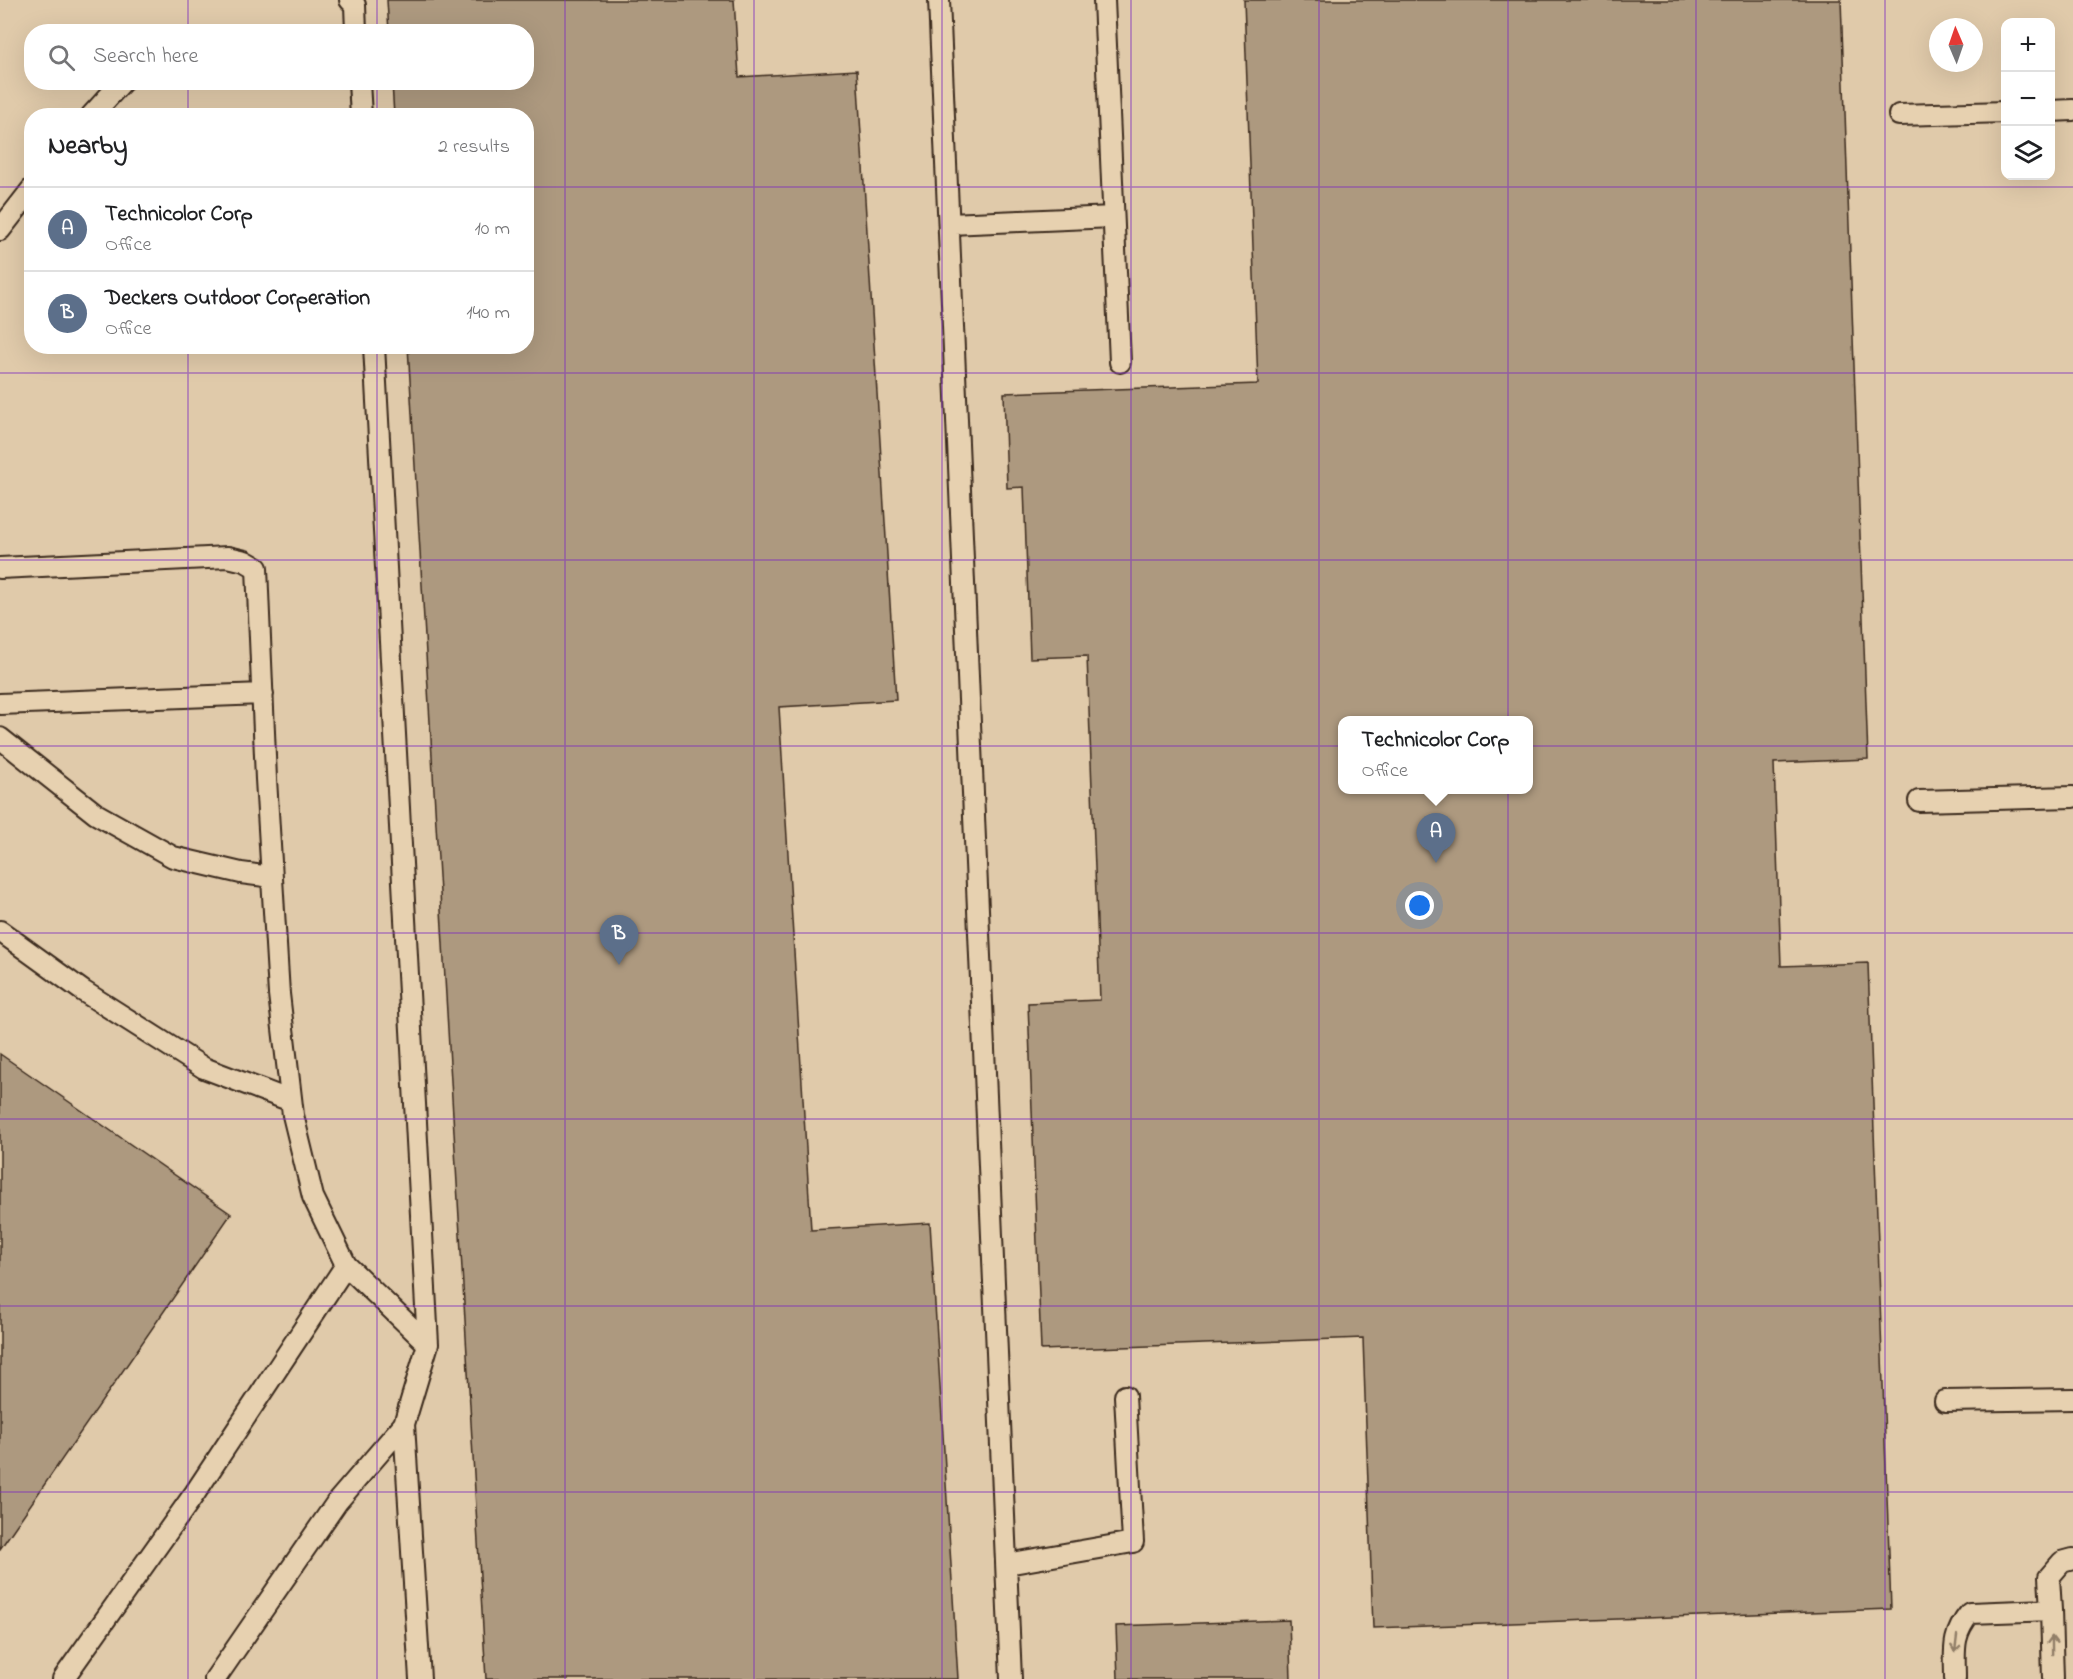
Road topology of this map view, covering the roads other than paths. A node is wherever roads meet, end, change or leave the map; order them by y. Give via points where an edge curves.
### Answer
1 (350, 0) edge
2 (939, 0) edge
3 (1104, 0) edge
4 (356, 24) edge
5 (115, 90) edge
6 (359, 90) edge
7 (98, 108) edge
8 (361, 108) edge
9 (2073, 110) edge
10 (2055, 111) edge
11 (2001, 112) edge
12 (1899, 115) dead end
13 (24, 199) edge
14 (1113, 217) junction
15 (949, 224) junction
16 (0, 230) edge
17 (374, 354) edge
18 (1119, 362) dead end
19 (0, 568) edge
20 (263, 694) junction
21 (0, 704) edge
22 (0, 738) edge
23 (2073, 796) edge
24 (1919, 801) dead end
25 (272, 877) junction
26 (0, 931) edge
27 (291, 1101) junction
28 (346, 1264) junction
29 (428, 1344) junction
30 (1125, 1396) dead end
31 (2073, 1399) edge
32 (1946, 1401) dead end
33 (404, 1424) junction
34 (2073, 1559) edge
35 (1006, 1564) junction
36 (2051, 1610) junction
37 (63, 1679) edge
38 (215, 1679) edge
39 (420, 1679) edge
40 (1011, 1679) edge
41 (1955, 1679) edge
42 (2053, 1679) edge

1 - 4 lane via 355,5
2 - 15 lane
3 - 14 lane
5 - 7 lane
6 - 8 lane
9 - 10 lane
11 - 12 lane
13 - 16 lane
14 - 15 lane
14 - 18 lane
15 - 35 lane
17 - 29 lane
19 - 20 lane via 228,557 245,561 257,568
20 - 21 lane
20 - 25 lane
22 - 25 lane via 96,814 172,856
23 - 24 lane
25 - 27 lane
26 - 27 lane via 83,992 204,1068
27 - 28 lane via 313,1197
28 - 29 lane
28 - 37 lane via 195,1493
29 - 33 lane
30 - 35 lane via 1133,1542
31 - 32 lane
33 - 38 lane via 337,1502
33 - 39 lane
34 - 36 lane via 2062,1562 2049,1577
35 - 40 lane
36 -> 41 lane via 1970,1612 1959,1625 1954,1644
42 -> 36 lane

